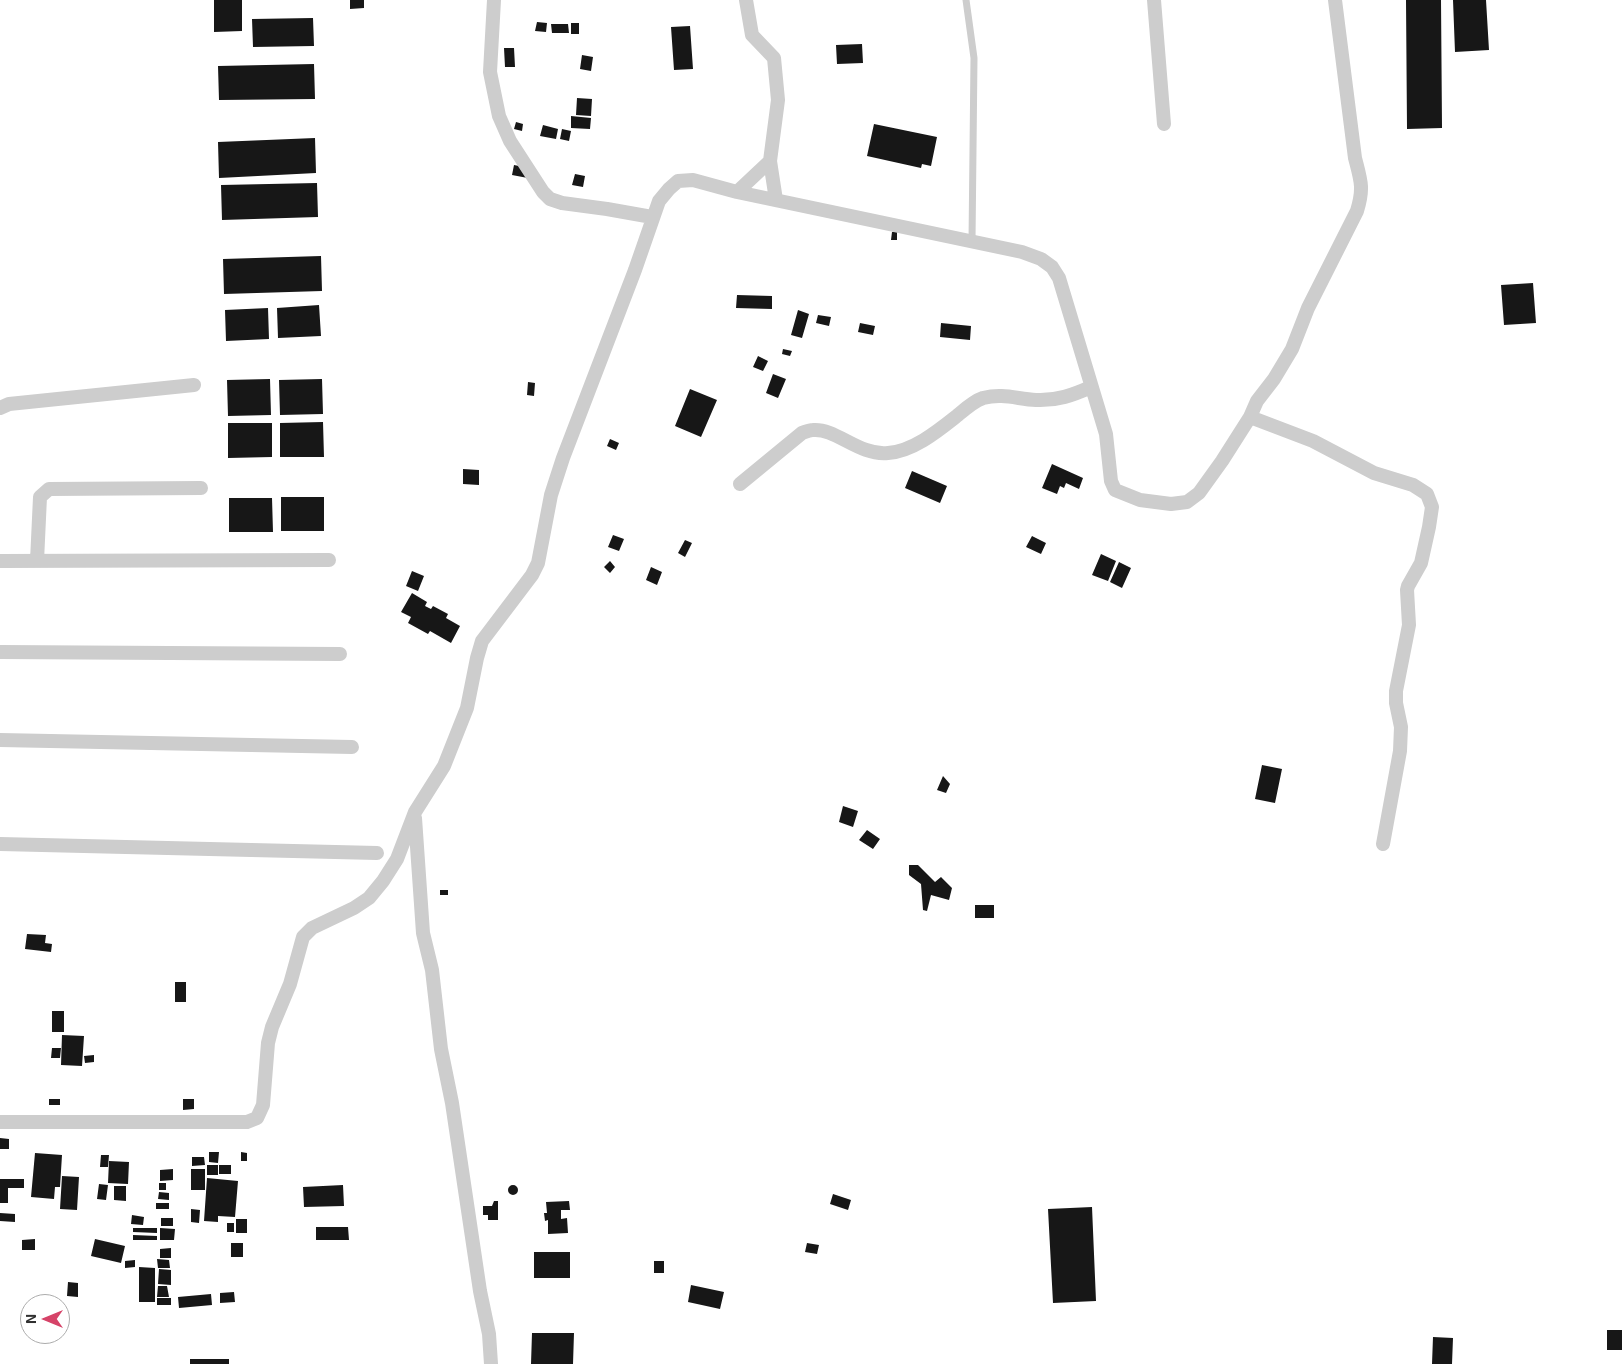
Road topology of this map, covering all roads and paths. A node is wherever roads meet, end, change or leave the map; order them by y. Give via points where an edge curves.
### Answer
1 (494, 0) edge
2 (746, 0) edge
3 (966, 0) edge
4 (1154, 0) edge
5 (1335, 0) edge
6 (1164, 124) dead end
7 (770, 161) junction
8 (737, 192) junction
9 (776, 200) junction
10 (652, 218) junction
11 (972, 241) junction
12 (194, 385) dead end
13 (1091, 387) junction
14 (0, 408) edge
15 (1250, 417) junction
16 (740, 484) dead end
17 (201, 488) dead end
18 (329, 560) dead end
19 (0, 561) edge
20 (37, 561) junction
21 (0, 652) edge
22 (340, 654) dead end
23 (0, 740) edge
24 (352, 747) dead end
25 (415, 812) junction
26 (0, 844) edge
27 (1383, 844) dead end
28 (377, 852) dead end
29 (0, 1122) edge
30 (491, 1364) edge

1 - 10 street via 490,72 499,116 510,141 543,192 550,199 562,203
2 - 7 street via 752,35 774,58 778,100
3 - 11 lane via 974,58
4 - 6 street
5 - 15 street via 1362,195 1358,211 1308,308 1292,350
7 - 8 street
7 - 9 street
8 - 9 street
8 - 10 street via 693,180 678,181 659,202
9 - 11 street
10 - 25 street via 562,458 538,563 482,641 467,708 444,766
11 - 13 street via 1022,252 1052,267 1059,278
12 - 14 street via 9,404
13 - 15 street via 1106,434 1112,485 1115,490 1155,503 1187,502 1199,493
13 - 16 street via 1061,399 1036,400 1002,395 982,399 928,438 890,453 871,453 822,431 802,433
15 - 27 street via 1322,445 1374,473 1413,485 1427,494 1432,507 1422,563 1407,590 1409,625 1396,691 1401,727 1400,751
17 - 20 street via 49,489 40,498
18 - 20 street
19 - 20 street
21 - 22 street
23 - 24 street
25 - 29 street via 398,859 369,898 312,928 303,937 290,984 272,1027 263,1105 257,1118 247,1122
25 - 30 street via 423,933 432,970 441,1049 489,1334
26 - 28 street

